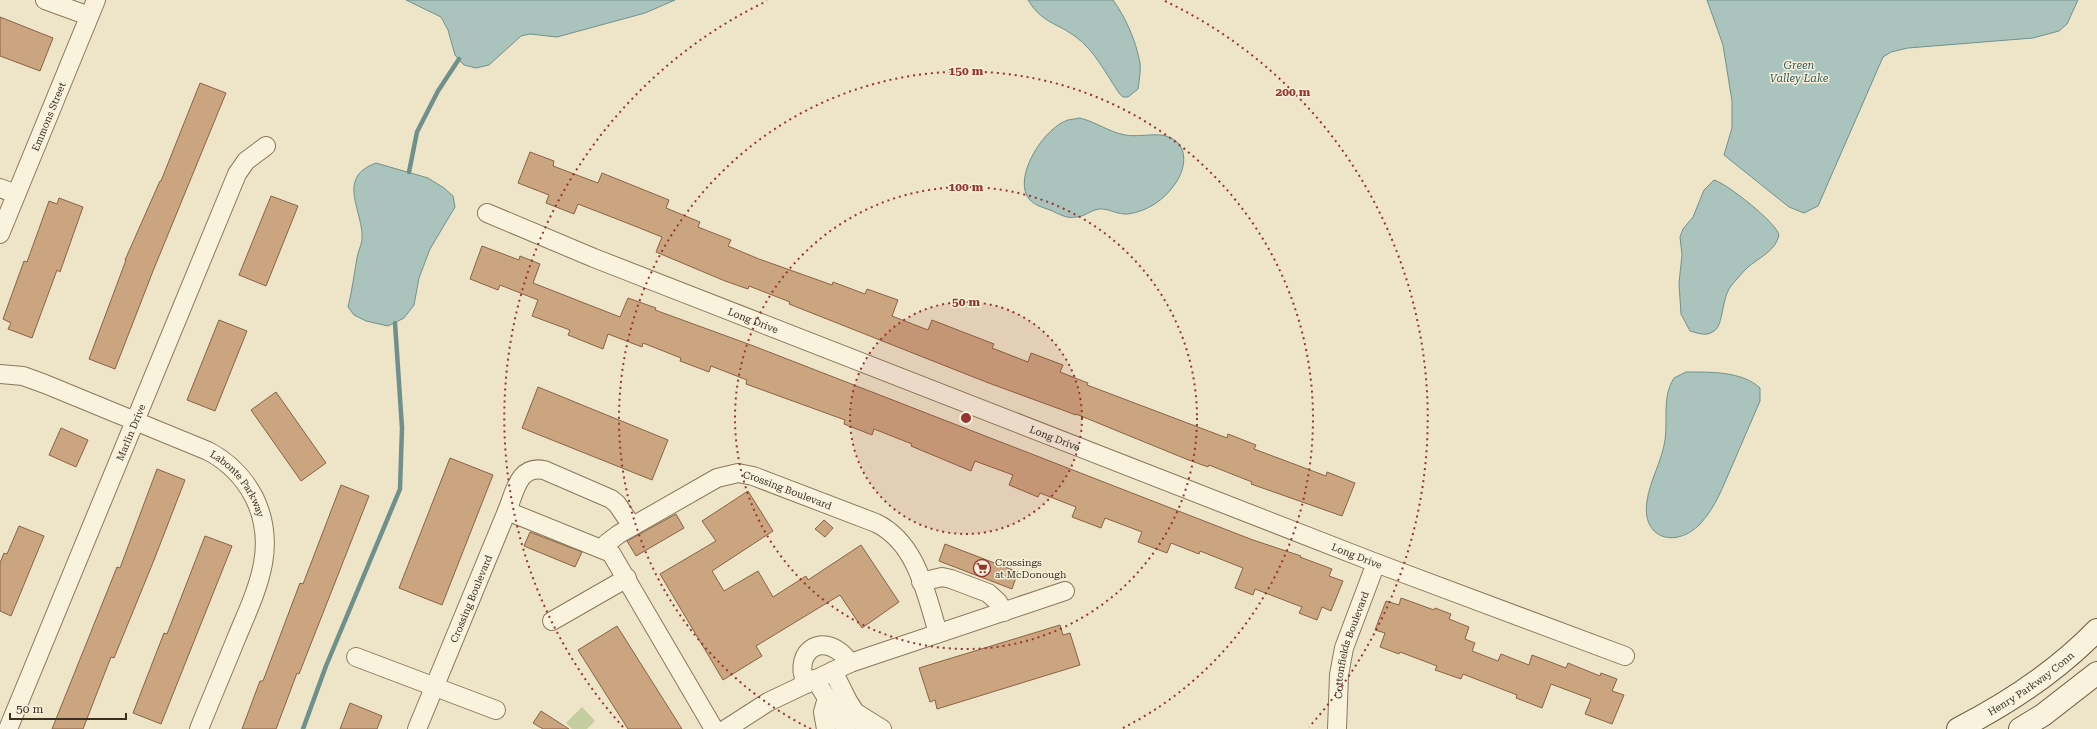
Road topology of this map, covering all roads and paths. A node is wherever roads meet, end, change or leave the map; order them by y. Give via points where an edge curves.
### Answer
1 (45, 0) edge
2 (96, 0) edge
3 (89, 16) junction
4 (266, 146) dead end
5 (8, 191) edge
6 (487, 213) dead end
7 (0, 234) edge
8 (0, 374) edge
9 (134, 420) junction
10 (507, 511) junction
11 (632, 526) junction
12 (603, 549) junction
13 (1376, 563) junction
14 (627, 578) junction
15 (922, 582) junction
16 (1066, 591) dead end
17 (1004, 612) junction
18 (552, 621) dead end
19 (2097, 630) edge
20 (938, 633) junction
21 (356, 656) dead end
22 (1625, 656) dead end
23 (850, 663) junction
24 (833, 671) junction
25 (2097, 674) edge
26 (810, 681) junction
27 (435, 687) junction
28 (827, 698) junction
29 (496, 710) dead end
30 (867, 726) edge
31 (8, 729) edge
32 (199, 729) edge
33 (417, 729) edge
34 (714, 729) edge
35 (726, 729) edge
36 (826, 729) edge
37 (846, 729) edge
38 (1337, 729) edge
39 (1958, 729) edge
40 (2020, 729) edge

1 - 3 street
2 - 3 street, Emmons Street
3 - 5 street, Emmons Street
4 - 9 street, Marlin Drive via 246,161 237,174
5 - 7 street, Emmons Street
6 - 13 street, Long Drive via 594,258
8 - 9 street, Labonte Parkway via 33,379
9 - 31 street, Marlin Drive
9 - 32 street, Labonte Parkway via 208,451 230,464 246,482 265,528 264,559 257,589
10 - 11 street, Crossing Boulevard via 525,472 539,470 611,499
10 - 12 street
10 - 27 street, Crossing Boulevard
11 - 12 street, Crossing Boulevard via 614,537
11 - 15 street, Crossing Boulevard via 717,478 744,473 891,531 906,549
12 - 14 street via 611,553
13 - 22 street, Long Drive
13 - 38 street, Cottonfields Boulevard via 1344,648 1339,674
14 - 18 street
14 - 34 street
15 - 17 street via 942,577 951,579 988,594 998,602
15 - 20 street, Crossing Boulevard
16 - 17 street
17 - 20 street
19 - 39 street, Henry Parkway Conn via 2040,680 1998,708
20 - 23 street
21 - 27 street
23 - 24 street
23 - 26 street via 835,647 818,646 808,652 802,663 802,670
24 - 26 street
24 - 30 street via 848,701
25 - 40 street via 2043,716
26 - 28 street
26 - 35 street via 768,702
27 - 29 street
27 - 33 street, Crossing Boulevard
28 - 36 street via 823,712
28 - 37 street

